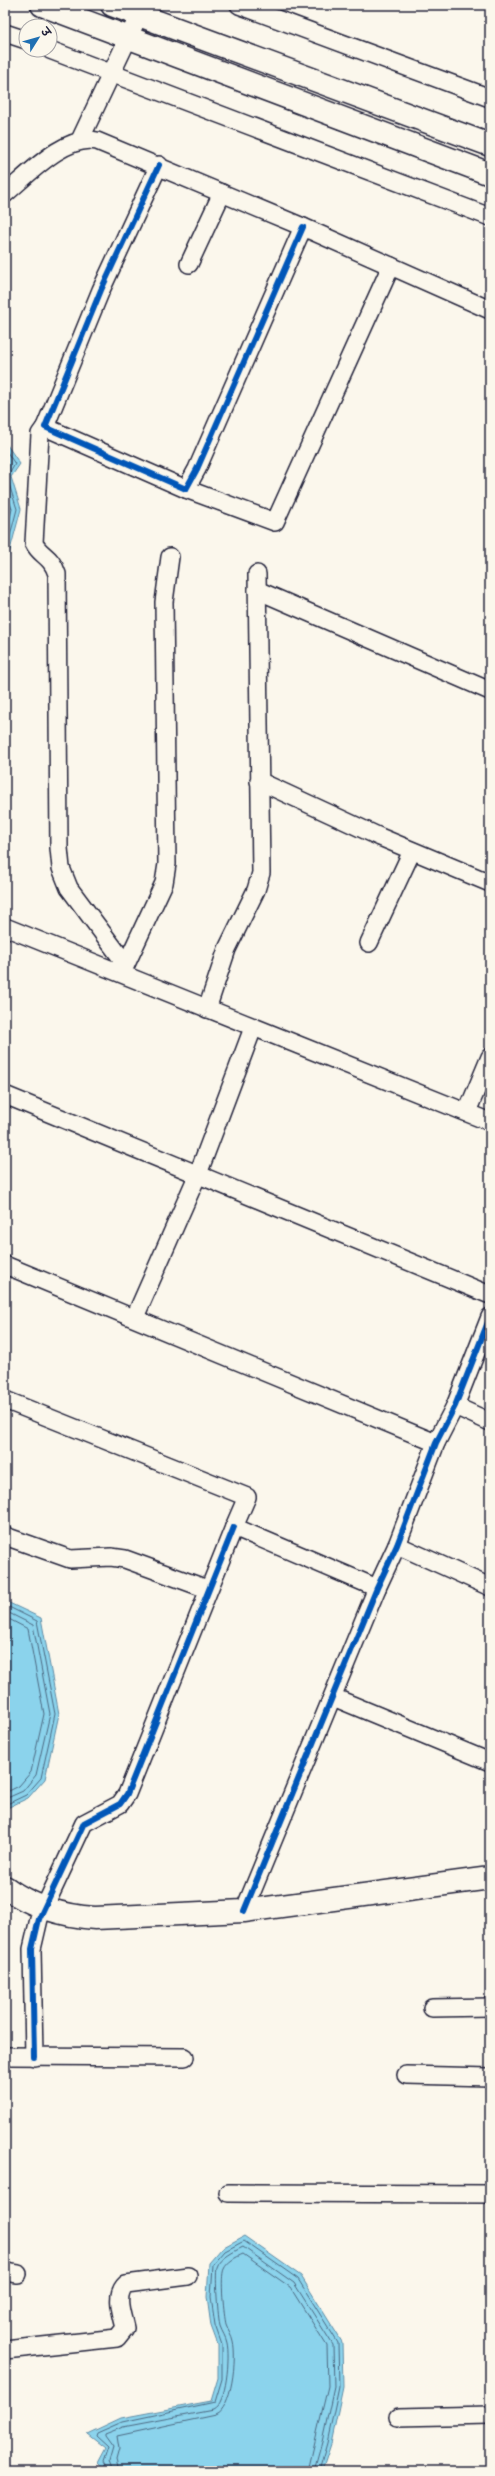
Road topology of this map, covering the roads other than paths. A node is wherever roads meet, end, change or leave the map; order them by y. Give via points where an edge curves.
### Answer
1 (42, 5) edge
2 (112, 5) edge
3 (239, 5) edge
4 (139, 15) junction
5 (5, 33) edge
6 (18, 37) edge
7 (126, 37) junction
8 (58, 53) edge
9 (111, 73) junction
10 (490, 98) edge
11 (80, 140) junction
12 (490, 145) edge
13 (159, 165) junction
14 (490, 174) edge
15 (222, 193) junction
16 (5, 194) edge
17 (490, 217) edge
18 (303, 227) junction
19 (189, 264) dead end
20 (391, 266) junction
21 (490, 310) edge
22 (45, 427) junction
23 (186, 489) junction
24 (170, 557) dead end
25 (490, 691) edge
26 (260, 780) junction
27 (412, 850) junction
28 (490, 883) edge
29 (5, 927) edge
30 (369, 943) dead end
31 (123, 969) junction
32 (207, 1009) junction
33 (253, 1028) junction
34 (490, 1057) edge
35 (5, 1095) edge
36 (467, 1112) junction
37 (490, 1122) edge
38 (198, 1174) junction
39 (5, 1265) edge
40 (490, 1295) edge
41 (490, 1317) edge
42 (135, 1318) junction
43 (5, 1400) edge
44 (454, 1406) junction
45 (490, 1422) edge
46 (436, 1442) junction
47 (234, 1527) junction
48 (5, 1536) edge
49 (397, 1545) junction
50 (490, 1587) edge
51 (377, 1588) junction
52 (207, 1589) junction
53 (333, 1697) junction
54 (490, 1762) edge
55 (490, 1878) edge
56 (5, 1887) edge
57 (45, 1908) junction
58 (244, 1911) junction
59 (490, 2007) edge
60 (432, 2008) dead end
61 (5, 2056) edge
62 (34, 2056) junction
63 (185, 2057) dead end
64 (406, 2075) dead end
65 (490, 2077) edge
66 (228, 2193) dead end
67 (490, 2194) edge
68 (188, 2276) dead end
69 (5, 2350) edge
70 (490, 2415) edge
71 (398, 2417) dead end

1 - 7 street
2 - 4 street
3 - 10 street
4 - 7 street
4 - 12 street
5 - 6 street
7 - 9 street
7 - 14 street
8 - 9 street
9 - 11 street
9 - 17 street
11 - 13 street via 97,141
11 - 16 street via 65,145
13 - 15 street
13 - 22 street via 101,290
15 - 18 street
15 - 19 street
18 - 20 street
18 - 23 street
20 - 21 street
20 - 23 street via 275,522
22 - 23 street
22 - 31 street via 40,434 34,543 39,551 48,557 57,574 61,868 69,888
24 - 31 street via 164,602 167,864 164,883
25 - 26 street via 257,582
26 - 27 street
26 - 32 street via 261,873 256,890 227,950
27 - 28 street
27 - 30 street
29 - 31 street
31 - 32 street
32 - 33 street
33 - 36 street
33 - 38 street
34 - 36 street
35 - 38 street
36 - 37 street
38 - 40 street
38 - 42 street
39 - 42 street
41 - 44 street
42 - 46 street
43 - 47 street via 247,1498
44 - 45 street
44 - 46 street
46 - 49 street
47 - 51 street
47 - 52 street
48 - 52 street via 70,1560 110,1557 125,1559
49 - 50 street
49 - 51 street
51 - 53 street
52 - 57 street via 127,1794 120,1804 84,1824 78,1832
53 - 54 street
53 - 58 street
55 - 58 street
56 - 57 street
57 - 58 street via 72,1916 94,1918
57 - 62 street via 39,1919 32,1949
59 - 60 street
61 - 62 street
62 - 63 street
64 - 65 street
66 - 67 street
68 - 69 street via 126,2284 119,2297 125,2328 117,2338
70 - 71 street

